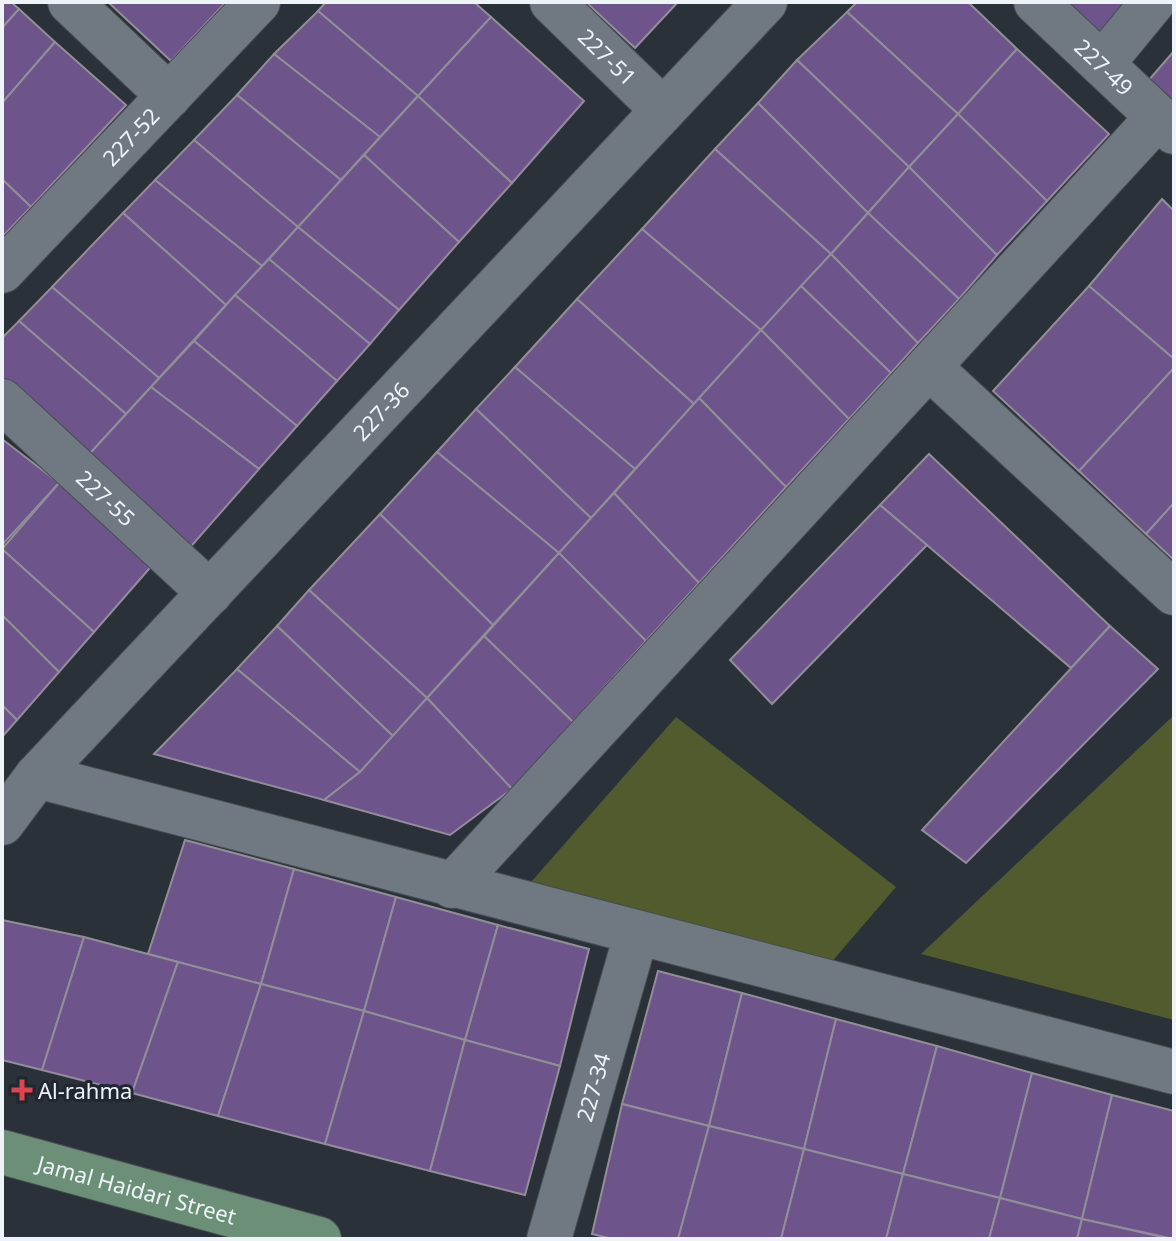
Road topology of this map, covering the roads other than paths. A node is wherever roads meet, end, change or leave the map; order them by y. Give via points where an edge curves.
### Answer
1 (70, 2) edge
2 (258, 2) edge
3 (552, 2) edge
4 (765, 2) edge
5 (1036, 2) edge
6 (1153, 2) edge
7 (1102, 64) junction
8 (169, 96) junction
9 (663, 110) junction
10 (1166, 124) edge
11 (2, 271) edge
12 (929, 367) junction
13 (2, 401) edge
14 (210, 593) junction
15 (1174, 593) edge
16 (37, 776) junction
17 (2, 823) edge
18 (452, 886) junction
19 (636, 935) junction
20 (1174, 1072) edge
21 (2, 1152) edge
22 (319, 1239) edge
23 (549, 1239) edge

1 - 8 street
2 - 8 street, 227-52
3 - 9 street, 227-51
4 - 9 street, 227-36
5 - 7 street, 227-49
6 - 7 street
7 - 10 street, 227-49
8 - 11 street, 227-52
9 - 14 street, 227-36
10 - 12 street
12 - 15 street
12 - 18 street
13 - 14 street, 227-55
14 - 16 street, 227-36
16 - 17 street, 227-36
16 - 18 street
18 - 19 street
19 - 20 street
19 - 23 street, 227-34
21 - 22 main road, Jamal Haidari Street

